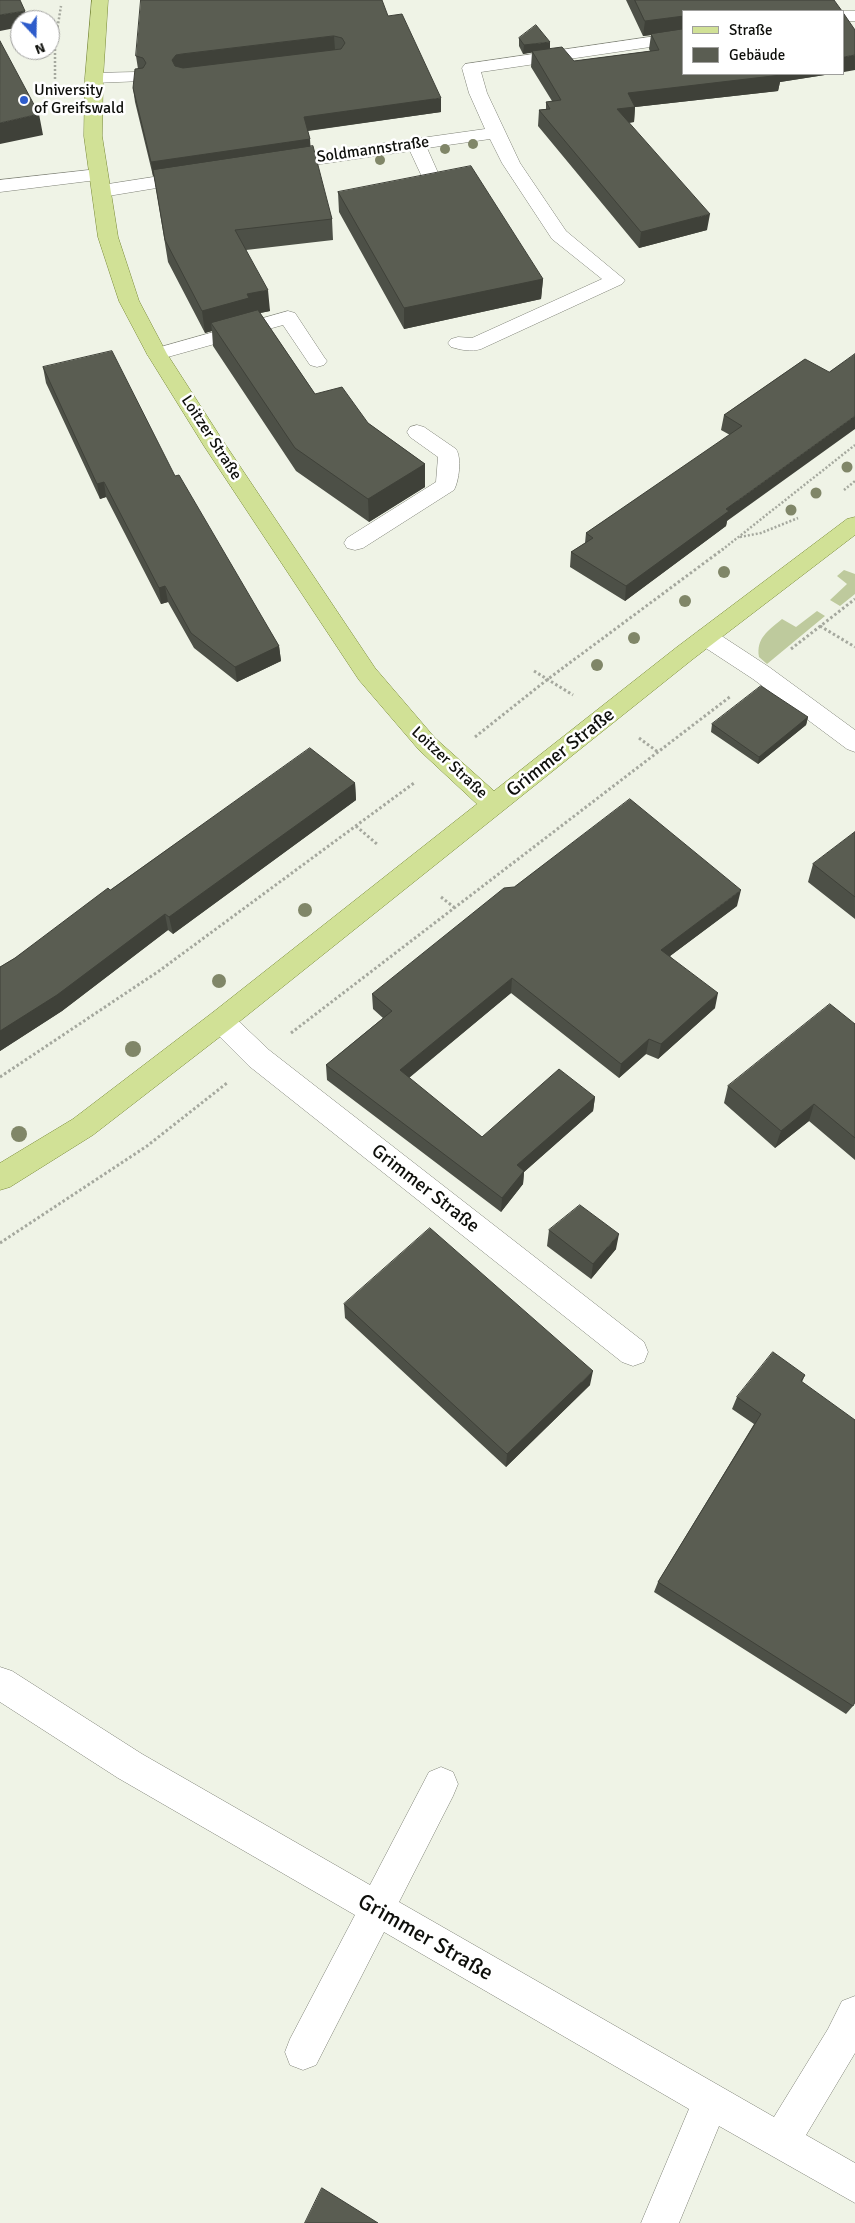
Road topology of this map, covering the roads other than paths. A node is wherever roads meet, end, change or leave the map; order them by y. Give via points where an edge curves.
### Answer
1 (100, 0) edge
2 (682, 37) edge
3 (137, 77) edge
4 (94, 78) junction
5 (496, 133) junction
6 (416, 144) junction
7 (266, 166) edge
8 (208, 174) edge
9 (430, 176) edge
10 (100, 183) junction
11 (0, 186) edge
12 (458, 343) dead end
13 (157, 354) junction
14 (317, 361) dead end
15 (417, 432) dead end
16 (855, 524) edge
17 (355, 543) dead end
18 (706, 637) junction
19 (855, 743) edge
20 (493, 804) junction
21 (221, 1021) junction
22 (0, 1178) edge
23 (633, 1352) dead end
24 (0, 1683) edge
25 (441, 1784) dead end
26 (377, 1910) junction
27 (855, 2014) edge
28 (303, 2052) dead end
29 (710, 2102) junction
30 (781, 2140) junction
31 (855, 2184) edge
32 (660, 2223) edge

1 - 4 main road, Loitzer Straße
2 - 5 street via 471,68
3 - 4 street
4 - 10 main road, Loitzer Straße via 93,136
5 - 6 street, Soldmannstraße
5 - 12 street via 511,163 559,235 614,280 474,345
6 - 7 street, Soldmannstraße
6 - 9 street
8 - 10 street
10 - 11 street
10 - 13 main road, Loitzer Straße via 108,237 118,271 129,301
13 - 14 street via 288,317
13 - 20 main road, Loitzer Straße via 367,674 412,728
15 - 17 street via 449,454 446,485
16 - 18 main road, Grimmer Straße
18 - 19 street via 761,673
18 - 20 main road, Grimmer Straße
20 - 21 main road, Grimmer Straße
21 - 22 main road, Grimmer Straße via 83,1127
21 - 23 street, Grimmer Straße via 259,1058
24 - 26 street, Grimmer Straße via 130,1766
25 - 26 street
26 - 28 street
26 - 29 street, Grimmer Straße
27 - 30 street
29 - 30 street, Grimmer Straße
29 - 32 street
30 - 31 street, Grimmer Straße

